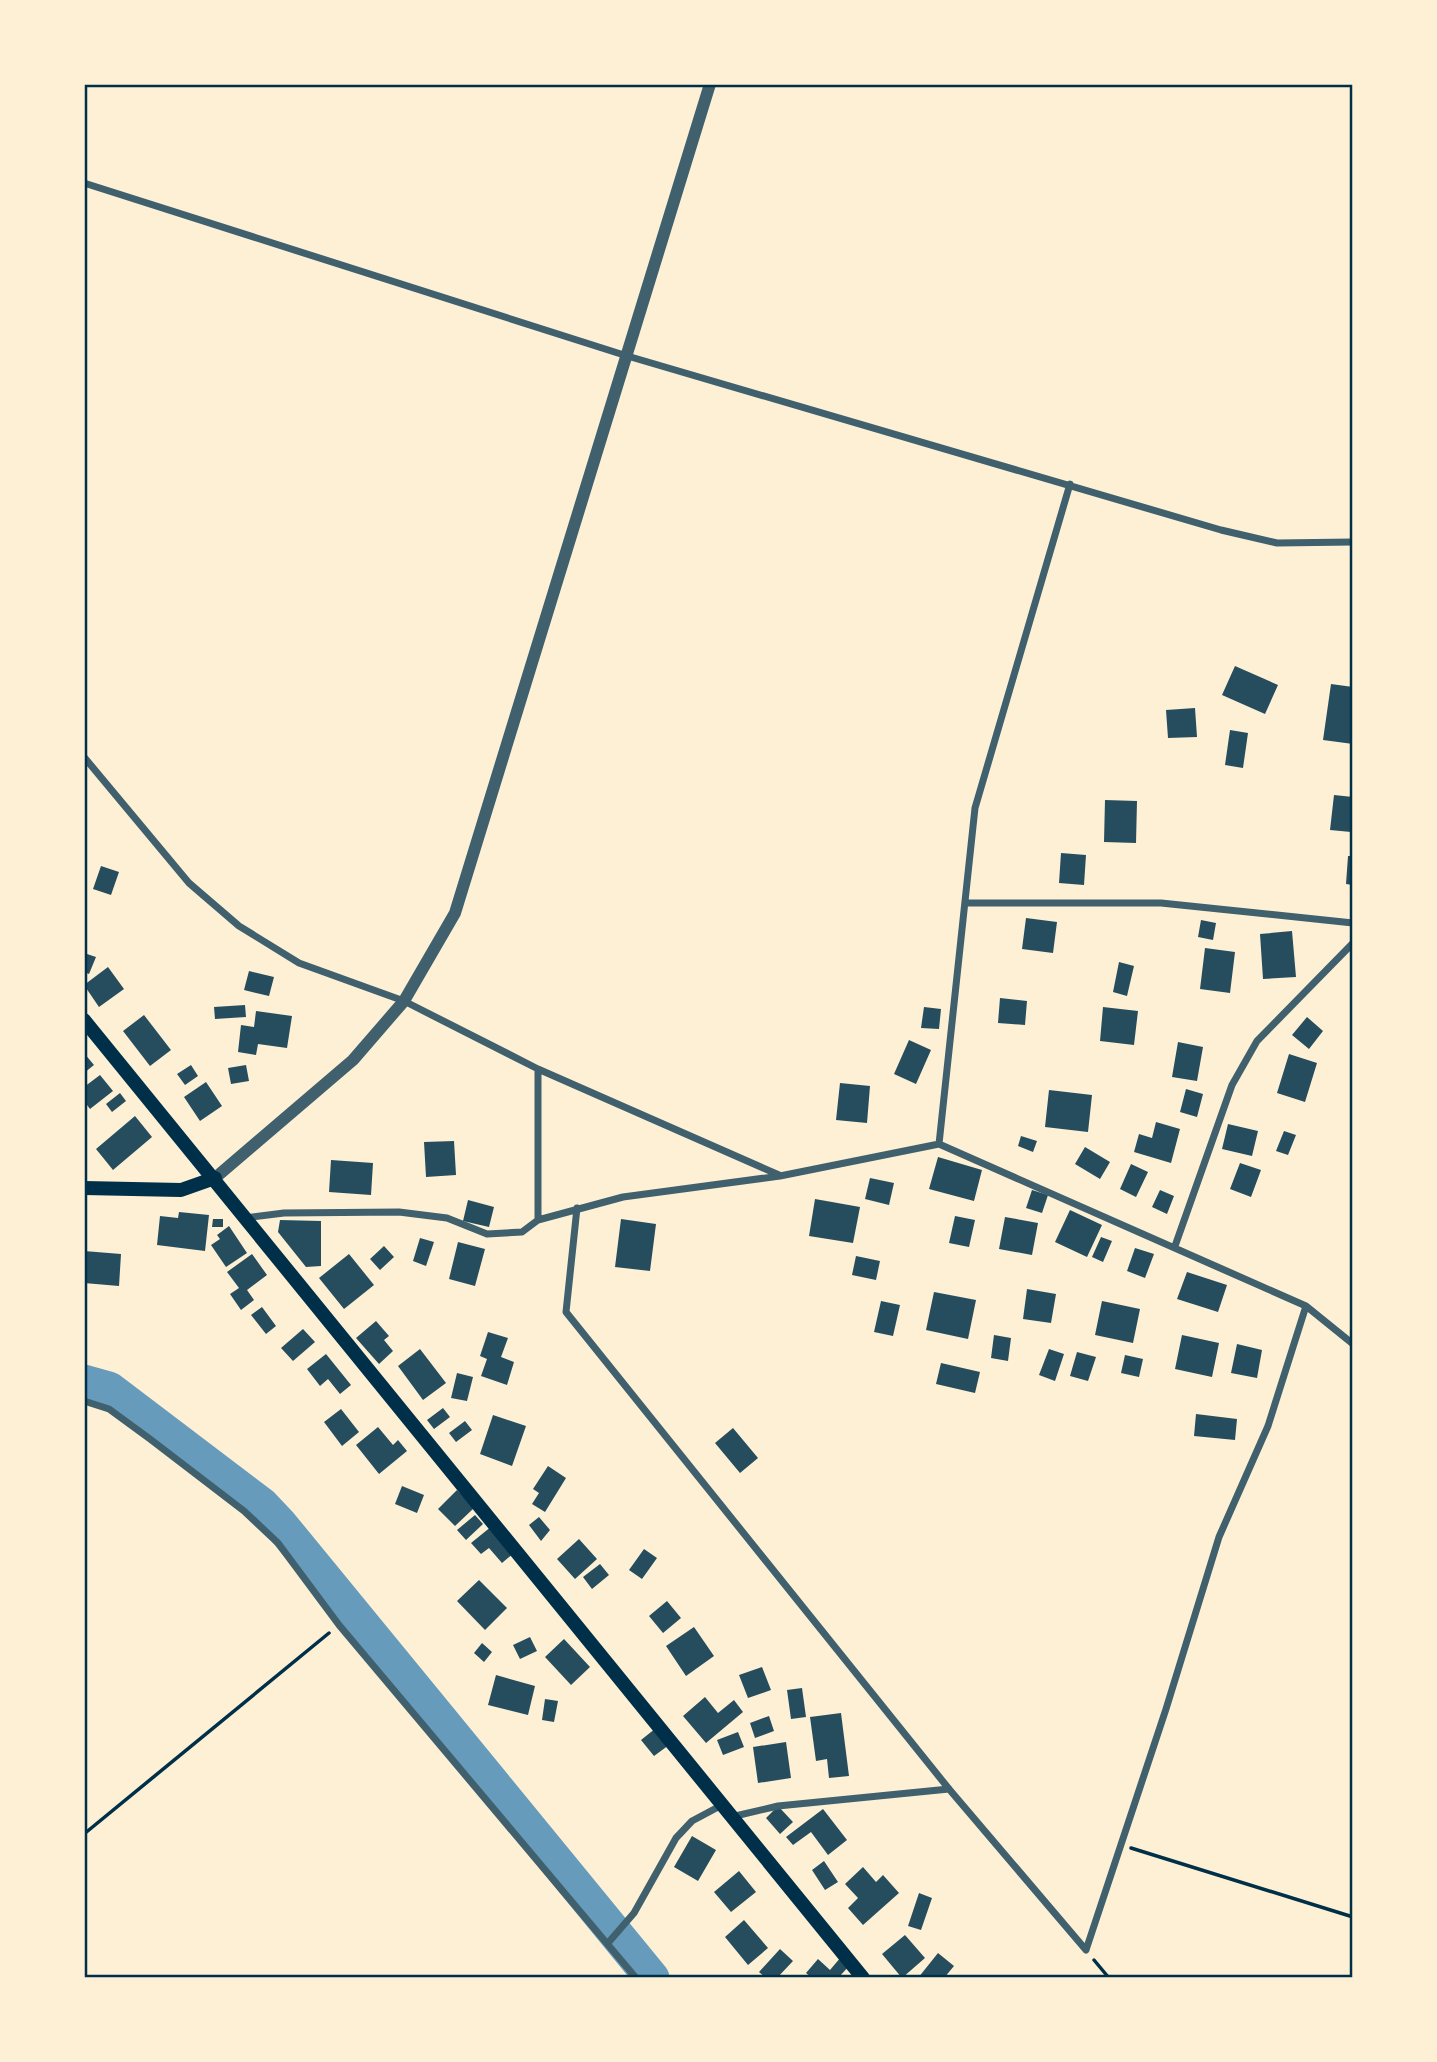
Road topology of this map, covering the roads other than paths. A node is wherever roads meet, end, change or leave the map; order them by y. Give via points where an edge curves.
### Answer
1 (710, 84) edge
2 (84, 183) edge
3 (624, 355) junction
4 (1070, 484) junction
5 (1353, 542) edge
6 (84, 757) edge
7 (965, 903) junction
8 (1353, 923) edge
9 (1353, 943) edge
10 (404, 1001) junction
11 (84, 1020) edge
12 (538, 1069) junction
13 (939, 1143) junction
14 (780, 1176) junction
15 (215, 1178) junction
16 (84, 1188) edge
17 (577, 1208) junction
18 (243, 1218) junction
19 (538, 1220) junction
20 (1175, 1246) junction
21 (1306, 1306) junction
22 (1353, 1344) edge
23 (84, 1401) edge
24 (949, 1789) junction
25 (727, 1811) junction
26 (608, 1943) junction
27 (636, 1978) edge
28 (863, 1978) edge

1 - 3 street
2 - 3 street
3 - 4 street
3 - 10 street via 455,913
4 - 5 street via 1277,543
4 - 7 street via 975,808
6 - 10 street via 189,883 239,926 299,963
7 - 8 street via 1161,903
7 - 13 street
9 - 20 street via 1257,1041 1232,1085
10 - 12 street
10 - 15 street via 353,1060
11 - 15 main road
12 - 14 street
12 - 19 street
13 - 14 street
13 - 20 street
14 - 17 street via 623,1197
15 - 16 main road via 180,1190
15 - 18 main road
17 - 19 street
17 - 24 street via 566,1312
18 - 19 street via 399,1212 447,1218 487,1234 522,1233
18 - 25 main road
20 - 21 street
21 - 22 street
21 - 24 street via 1268,1426 1219,1537 1086,1950
23 - 26 street via 109,1409 244,1511 278,1543 339,1625
24 - 25 street
25 - 26 street via 692,1821 676,1838 634,1913
25 - 28 main road
26 - 27 street

